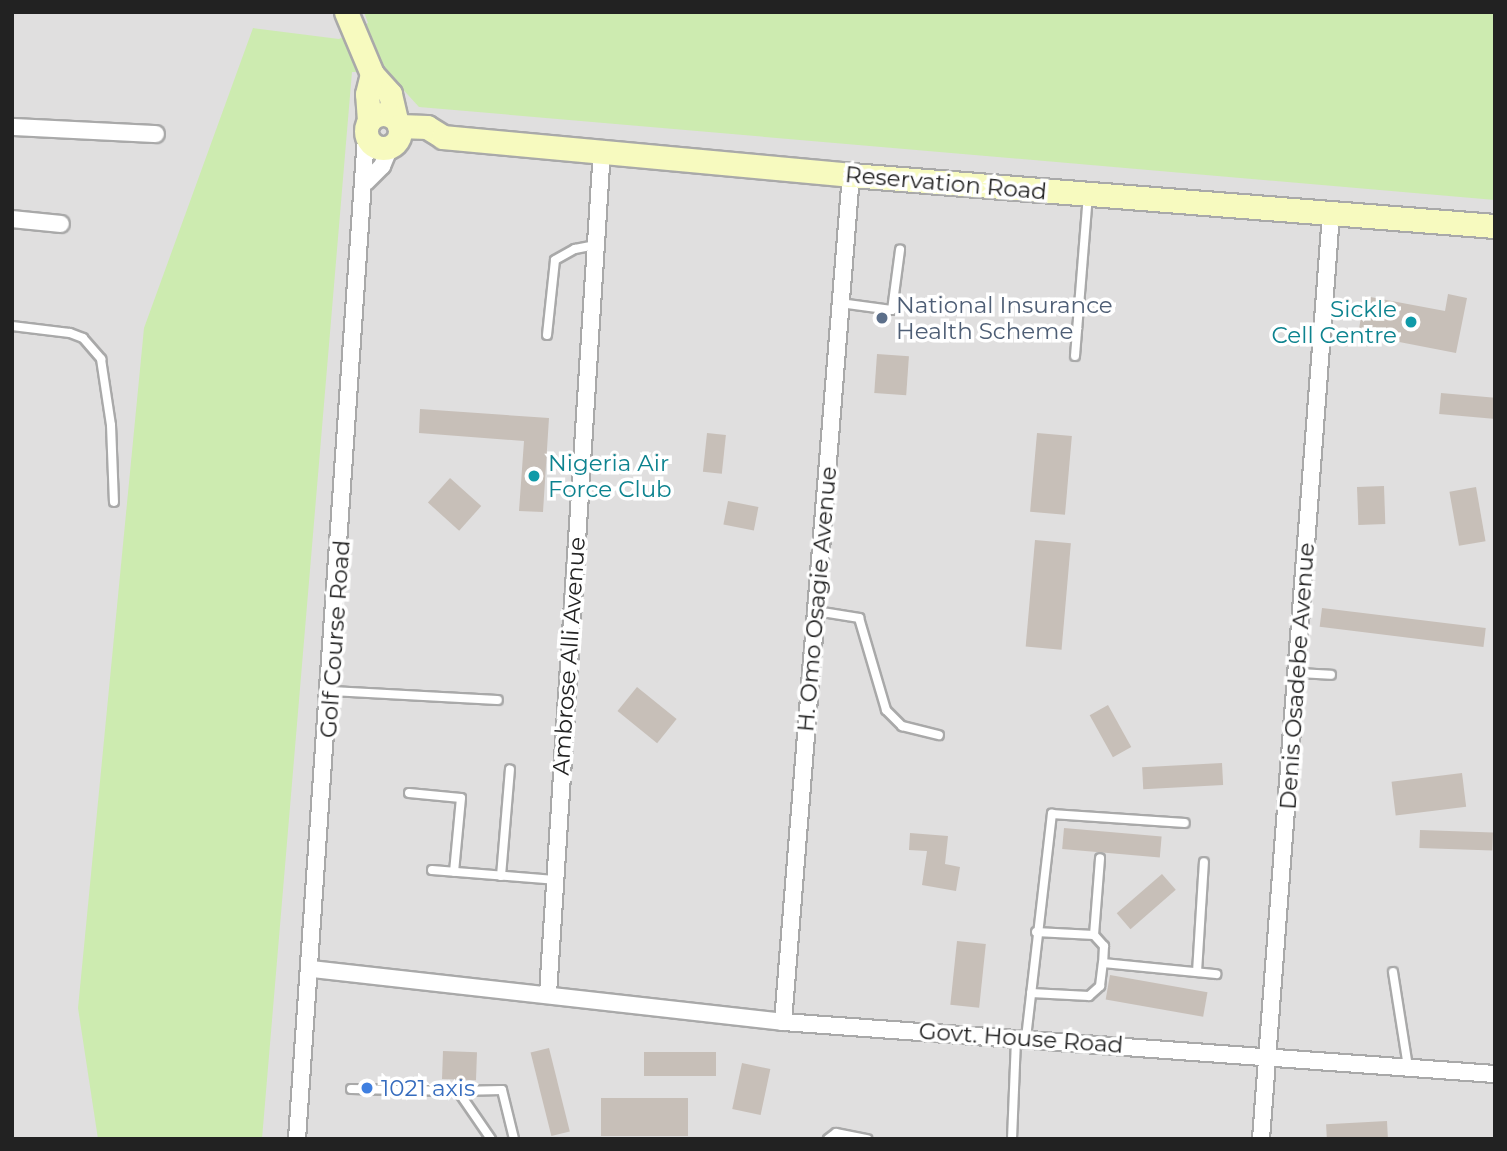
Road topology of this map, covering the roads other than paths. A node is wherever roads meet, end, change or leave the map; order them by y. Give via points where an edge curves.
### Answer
1 (346, 12) edge
2 (372, 74) junction
3 (12, 127) edge
4 (368, 128) junction
5 (156, 134) dead end
6 (395, 134) junction
7 (602, 150) junction
8 (850, 175) junction
9 (366, 182) junction
10 (1088, 194) junction
11 (1332, 214) junction
12 (12, 219) edge
13 (61, 225) dead end
14 (1495, 226) edge
15 (596, 245) junction
16 (900, 250) dead end
17 (840, 303) junction
18 (12, 326) edge
19 (547, 335) dead end
20 (1075, 356) dead end
21 (114, 502) dead end
22 (816, 611) junction
23 (1297, 673) junction
24 (1331, 675) dead end
25 (331, 691) junction
26 (498, 700) dead end
27 (939, 735) dead end
28 (510, 769) dead end
29 (409, 793) dead end
30 (1185, 823) dead end
31 (1100, 858) dead end
32 (1204, 863) dead end
33 (432, 870) dead end
34 (454, 872) junction
35 (501, 876) junction
36 (555, 880) junction
37 (1036, 932) junction
38 (1094, 935) junction
39 (1103, 962) junction
40 (312, 969) junction
41 (1197, 972) junction
42 (1394, 972) dead end
43 (1216, 974) dead end
44 (1031, 993) junction
45 (548, 994) junction
46 (783, 1022) junction
47 (1021, 1038) junction
48 (1269, 1055) junction
49 (1408, 1067) junction
50 (1495, 1074) edge
51 (351, 1089) dead end
52 (458, 1091) junction
53 (297, 1139) edge
54 (491, 1139) edge
55 (514, 1139) edge
56 (828, 1139) edge
57 (867, 1139) edge
58 (1012, 1139) edge
59 (1261, 1139) edge

1 - 2 street
2 - 4 street via 367,94
2 - 6 street via 390,94
3 - 5 street
4 - 6 street via 379,148
4 - 6 street via 385,114
4 - 9 street, Golf Course Road via 361,162
6 - 7 street, Reservation Road via 427,127 443,136
6 - 9 street via 382,166
7 - 8 street, Reservation Road
7 - 15 street, Ambrose Alli Avenue
8 - 10 street, Reservation Road
8 - 17 street, H. Omo Osagie Avenue
9 - 25 street, Golf Course Road
10 - 11 street, Reservation Road
10 - 20 lane
11 - 14 street, Reservation Road
11 - 23 street, Denis Osadebe Avenue
12 - 13 street
15 - 19 lane via 555,260
15 - 36 street, Ambrose Alli Avenue
16 - 17 lane via 892,310
17 - 22 street, H. Omo Osagie Avenue
18 - 21 lane via 70,333 83,338 100,359 111,425
22 - 27 lane via 859,618 886,710 902,726
22 - 46 street, H. Omo Osagie Avenue
23 - 24 lane
23 - 48 street, Denis Osadebe Avenue
25 - 26 lane
25 - 40 street, Golf Course Road
28 - 35 lane
29 - 34 lane via 461,798
30 - 37 lane via 1052,814
31 - 38 lane
32 - 41 lane
33 - 34 lane
34 - 35 lane
35 - 36 lane
36 - 45 street, Ambrose Alli Avenue
37 - 38 lane
37 - 44 lane
38 - 39 lane via 1104,946
39 - 41 lane
39 - 44 lane via 1100,986 1089,996
40 - 45 street, Govt. House Road
40 - 53 street, Golf Course Road
41 - 43 lane
42 - 49 lane
44 - 47 lane
45 - 46 street, Govt. House Road
46 - 47 street, Govt. House Road
47 - 48 street, Govt. House Road
47 - 58 lane
48 - 49 street, Govt. House Road
48 - 59 street, Denis Osadebe Avenue
49 - 50 street, Govt. House Road
51 - 52 lane
52 - 54 lane
52 - 55 lane via 502,1090
56 - 57 lane via 836,1133

